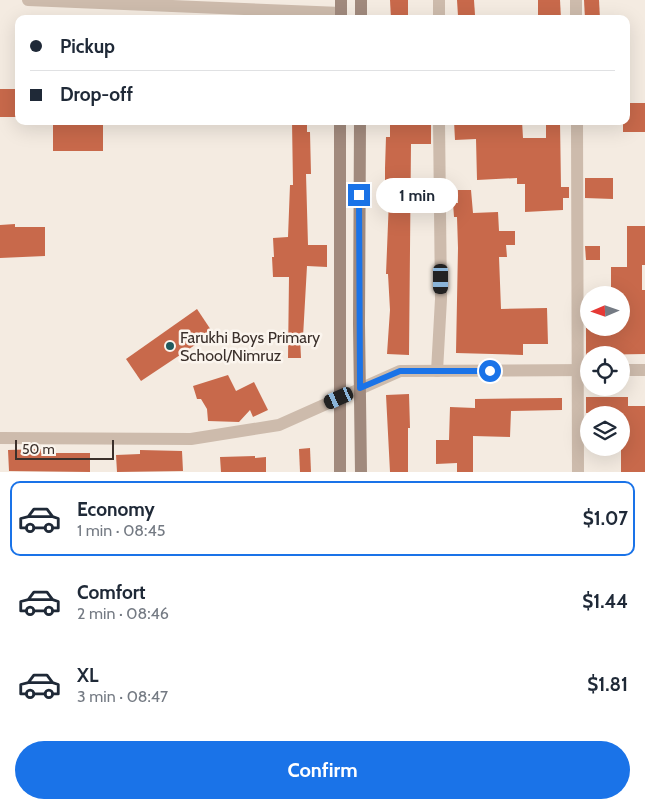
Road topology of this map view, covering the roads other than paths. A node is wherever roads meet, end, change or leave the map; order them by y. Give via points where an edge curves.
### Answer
1 (28, 0) edge
2 (361, 0) edge
3 (439, 0) edge
4 (576, 0) edge
5 (341, 10) edge
6 (360, 15) edge
7 (439, 15) edge
8 (576, 15) edge
9 (340, 125) edge
10 (360, 125) edge
11 (440, 125) edge
12 (577, 125) edge
13 (583, 346) edge
14 (580, 370) edge
15 (630, 370) edge
16 (645, 370) edge
17 (437, 371) junction
18 (360, 388) junction
19 (582, 396) edge
20 (339, 398) junction
21 (0, 438) edge
22 (340, 472) edge
23 (361, 472) edge
24 (578, 472) edge

1 - 5 street
2 - 6 street
3 - 7 street
4 - 8 street
9 - 20 street
10 - 18 street
11 - 17 street via 441,298
12 - 13 street
14 - 17 street
15 - 16 street
17 - 18 street via 400,371
18 - 20 street
18 - 23 street
19 - 24 street
20 - 21 street via 278,425 191,439
20 - 22 street

